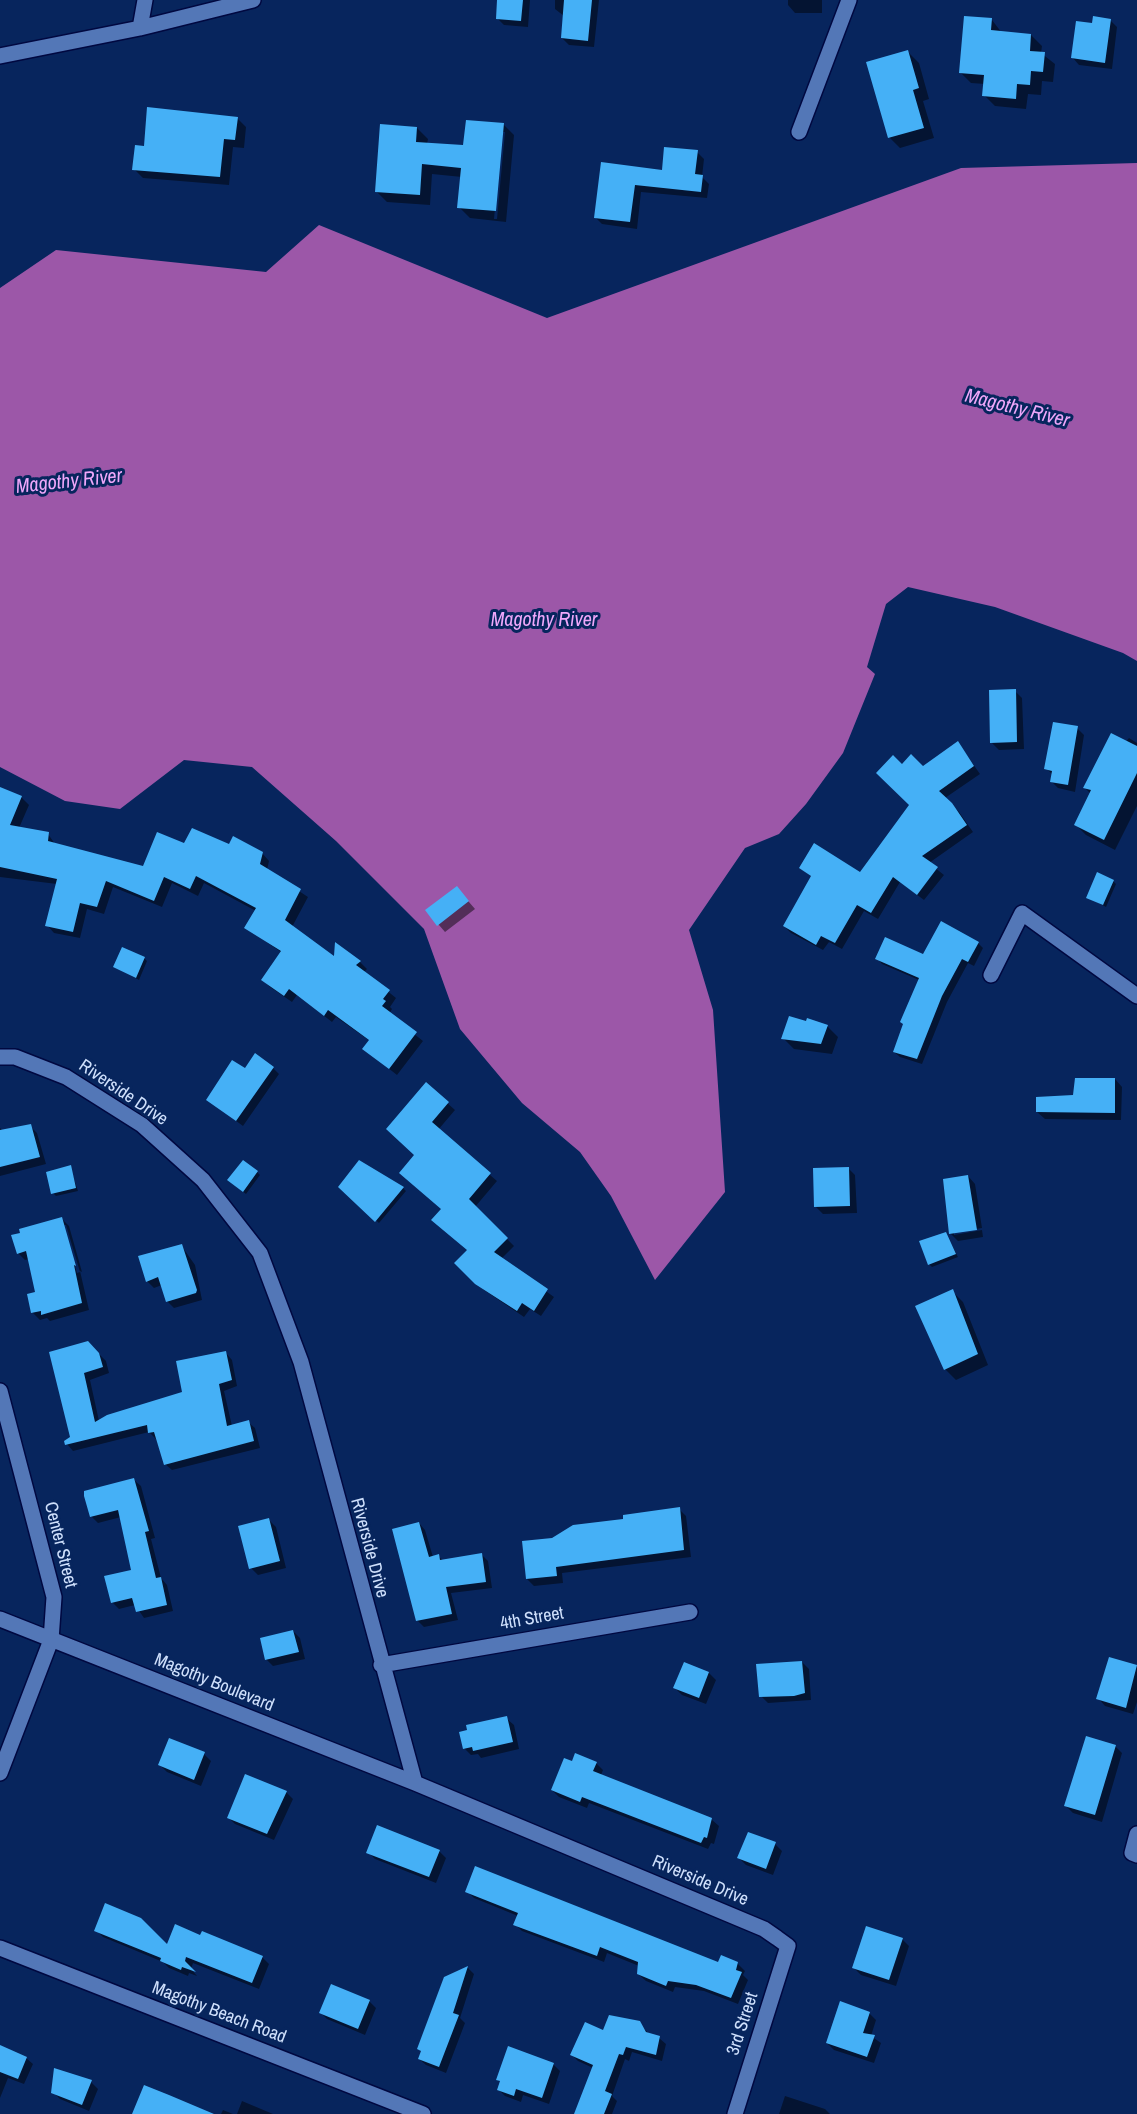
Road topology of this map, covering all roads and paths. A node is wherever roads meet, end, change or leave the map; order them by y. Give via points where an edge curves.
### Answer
1 (145, 0) edge
2 (253, 0) edge
3 (849, 0) edge
4 (140, 28) junction
5 (0, 56) edge
6 (799, 132) dead end
7 (991, 975) dead end
8 (1137, 996) edge
9 (0, 1057) edge
10 (0, 1391) edge
11 (690, 1612) dead end
12 (0, 1619) edge
13 (51, 1640) junction
14 (381, 1665) junction
15 (0, 1773) edge
16 (415, 1783) junction
17 (1137, 1834) edge
18 (1134, 1854) edge
19 (788, 1946) joint
20 (0, 1948) edge
21 (423, 2114) edge
22 (735, 2114) edge

1 - 4 street
2 - 4 street
3 - 6 street
4 - 5 street
7 - 8 street via 1022,913
9 - 14 street, Riverside Drive via 15,1058 66,1077 142,1125 203,1180 260,1253 301,1362
10 - 13 street, Center Street via 54,1597
11 - 14 street, 4th Street
12 - 13 street, Magothy Boulevard
13 - 15 street, Center Street
13 - 16 street, Magothy Boulevard
14 - 16 street, Riverside Drive
16 - 19 street, Riverside Drive via 764,1929
17 - 18 street
19 - 22 street, 3rd Street
20 - 21 street, Magothy Beach Road

